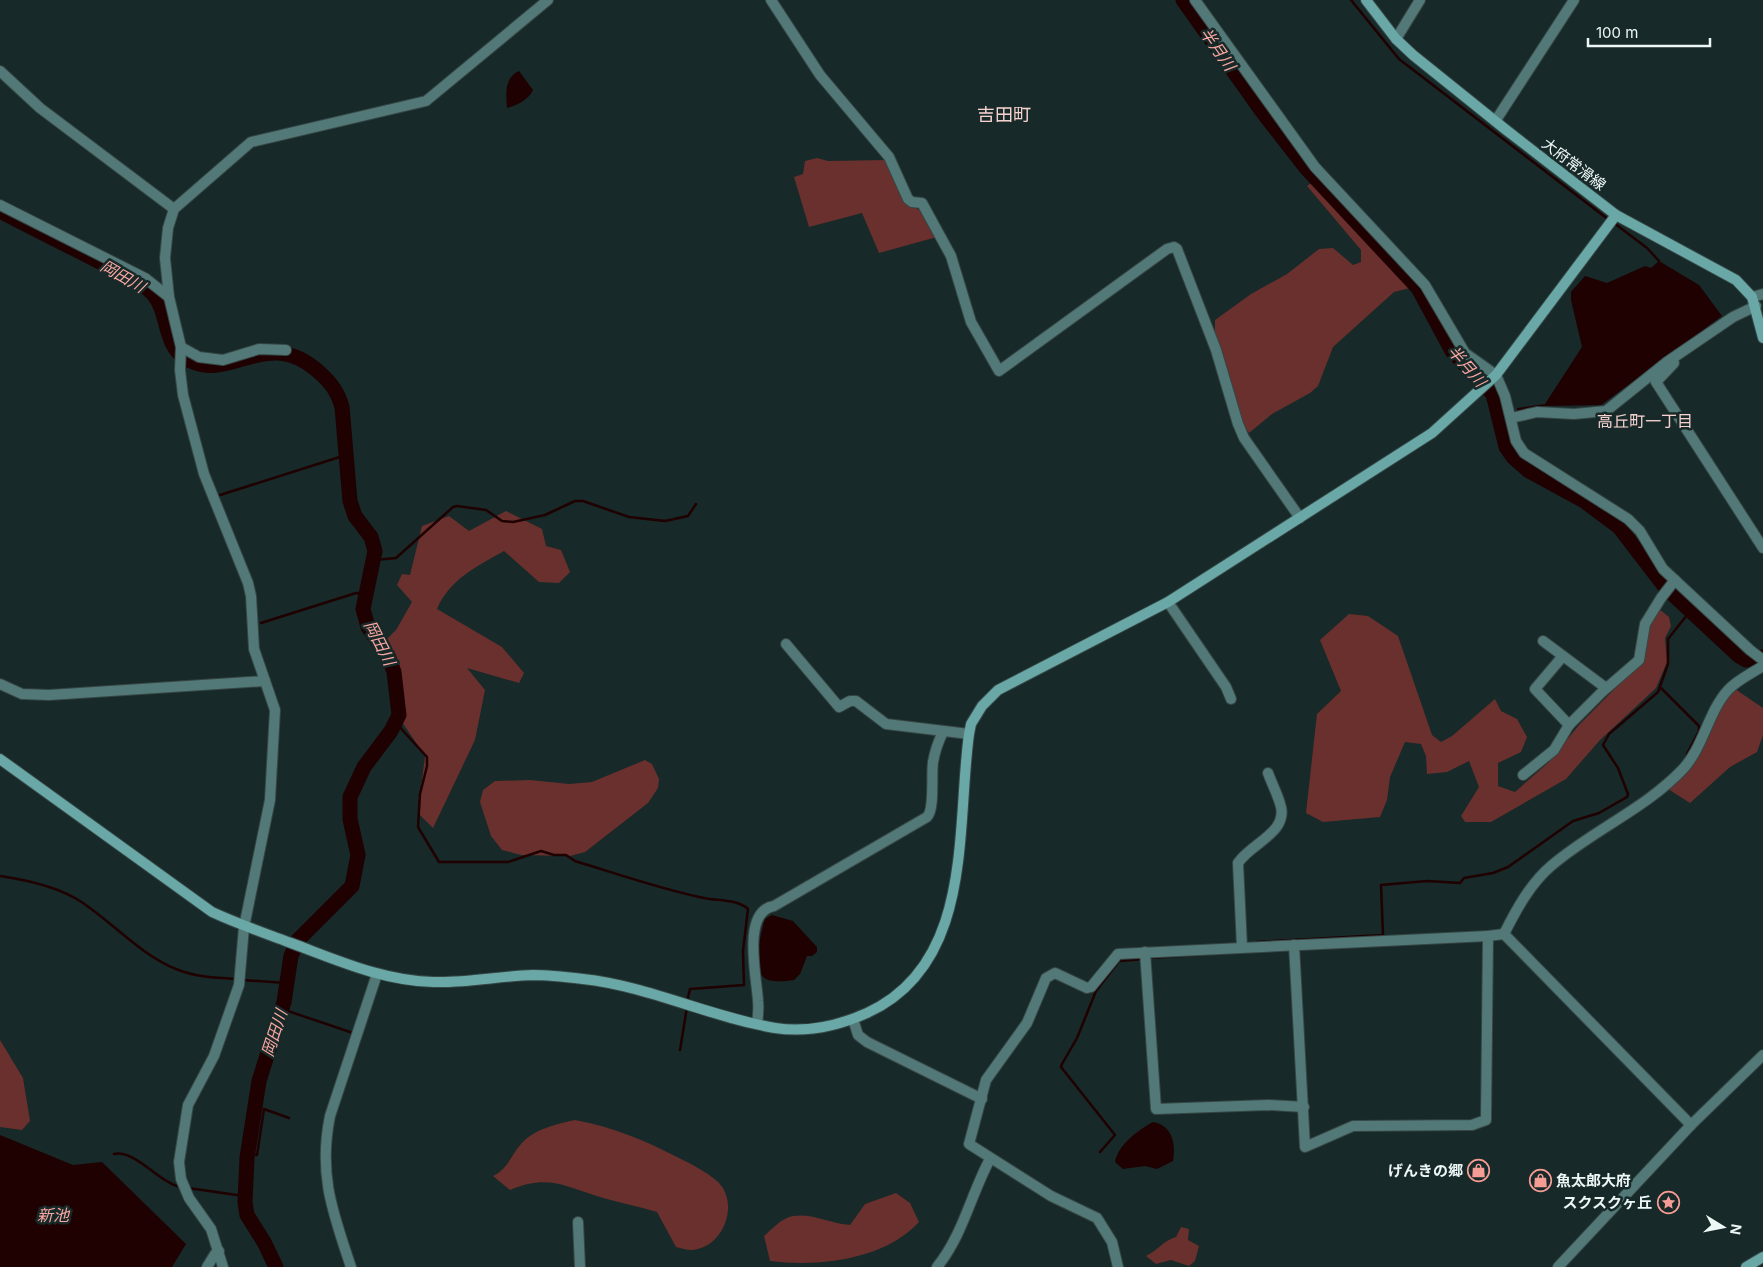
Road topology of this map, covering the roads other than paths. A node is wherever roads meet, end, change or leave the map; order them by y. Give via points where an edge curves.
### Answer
1 (548, 0) edge
2 (771, 0) edge
3 (1195, 0) edge
4 (1366, 0) edge
5 (1420, 0) edge
6 (1574, 0) edge
7 (1396, 39) junction
8 (0, 71) edge
9 (1496, 120) junction
10 (0, 205) edge
11 (174, 209) junction
12 (1616, 215) junction
13 (1763, 294) edge
14 (169, 297) junction
15 (1754, 302) junction
16 (1763, 338) edge
17 (286, 350) dead end
18 (181, 352) junction
19 (1674, 357) junction
20 (1493, 378) junction
21 (1511, 418) junction
22 (1300, 518) junction
23 (1763, 548) edge
24 (1673, 583) junction
25 (1168, 602) junction
26 (1543, 641) dead end
27 (786, 644) dead end
28 (1563, 656) junction
29 (1759, 657) edge
30 (1763, 666) edge
31 (265, 681) junction
32 (0, 684) edge
33 (1606, 688) junction
34 (1231, 699) dead end
35 (1568, 726) junction
36 (943, 732) junction
37 (969, 734) junction
38 (0, 759) edge
39 (1268, 773) dead end
40 (1523, 775) dead end
41 (244, 927) junction
42 (1504, 934) junction
43 (1488, 936) junction
44 (1294, 945) junction
45 (1242, 947) junction
46 (1145, 952) junction
47 (377, 974) junction
48 (853, 1019) junction
49 (757, 1024) junction
50 (1763, 1055) edge
51 (982, 1099) junction
52 (1304, 1107) junction
53 (1691, 1126) junction
54 (990, 1159) junction
55 (578, 1222) dead end
56 (219, 1252) junction
57 (1763, 1257) edge
58 (206, 1267) edge
59 (223, 1267) edge
60 (351, 1267) edge
61 (580, 1267) edge
62 (937, 1267) edge
63 (1118, 1267) edge
64 (1558, 1267) edge
65 (1746, 1267) edge

1 - 11 street via 426,101 251,142
2 - 22 street via 820,75 889,157 908,199 922,203 950,256 971,322 999,370 1167,249 1178,249 1216,350 1244,438
3 - 20 street via 1315,167 1425,285 1466,353
4 - 7 street, 大府常滑線
5 - 7 street
6 - 9 street
7 - 9 street, 大府常滑線
8 - 11 street via 40,108
9 - 12 street, 大府常滑線
10 - 14 street via 145,278
11 - 14 street via 165,244
12 - 15 street, 大府常滑線 via 1736,280
12 - 20 street
13 - 15 street
14 - 18 street
15 - 16 street
15 - 19 street
17 - 18 street via 258,349 222,360
18 - 31 street via 184,395 200,459 248,582 254,649
19 - 21 street via 1606,411 1574,414 1537,412
19 - 23 street via 1674,363 1656,382
20 - 21 street
20 - 22 street via 1432,433
21 - 24 street via 1516,441 1524,453 1628,519 1640,531
22 - 25 street
24 - 29 street
24 - 33 street via 1645,624 1639,660
25 - 34 street
25 - 37 street via 998,690 982,706
26 - 28 street
27 - 36 street via 839,707 850,701 856,702 886,724
28 - 33 street
28 - 35 street via 1535,689
30 - 42 street via 1729,689 1684,768 1639,807 1545,872 1525,897
31 - 32 street via 49,694 22,694
31 - 41 street via 275,710 270,800
33 - 35 street
35 - 40 street via 1554,750
36 - 37 street
36 - 49 street via 936,748 931,783 932,808 927,818 762,912 752,959 758,1002
37 - 48 street via 955,887 942,934 920,971 896,995
38 - 41 street via 196,902
39 - 45 street via 1282,814 1277,828 1246,852 1238,863
41 - 47 street
41 - 56 street via 238,985 214,1056 188,1105 180,1162 181,1179 189,1198 211,1229
42 - 43 street
42 - 53 street
43 - 44 street
43 - 52 street via 1486,1120 1472,1125 1353,1126 1305,1147
44 - 45 street
44 - 52 street via 1298,1054
45 - 46 street
46 - 51 street via 1118,954 1091,987 1050,974 1027,1023 986,1080
46 - 52 street via 1156,1109
47 - 49 street via 435,982 534,975 588,979
47 - 60 street via 326,1134 331,1209
48 - 49 street via 802,1029
48 - 51 street via 862,1039
50 - 53 street
51 - 54 street via 968,1141
53 - 64 street
54 - 62 street via 955,1240
54 - 63 street via 1051,1196 1097,1218 1112,1242
55 - 61 street
56 - 58 street
56 - 59 street
57 - 65 street

